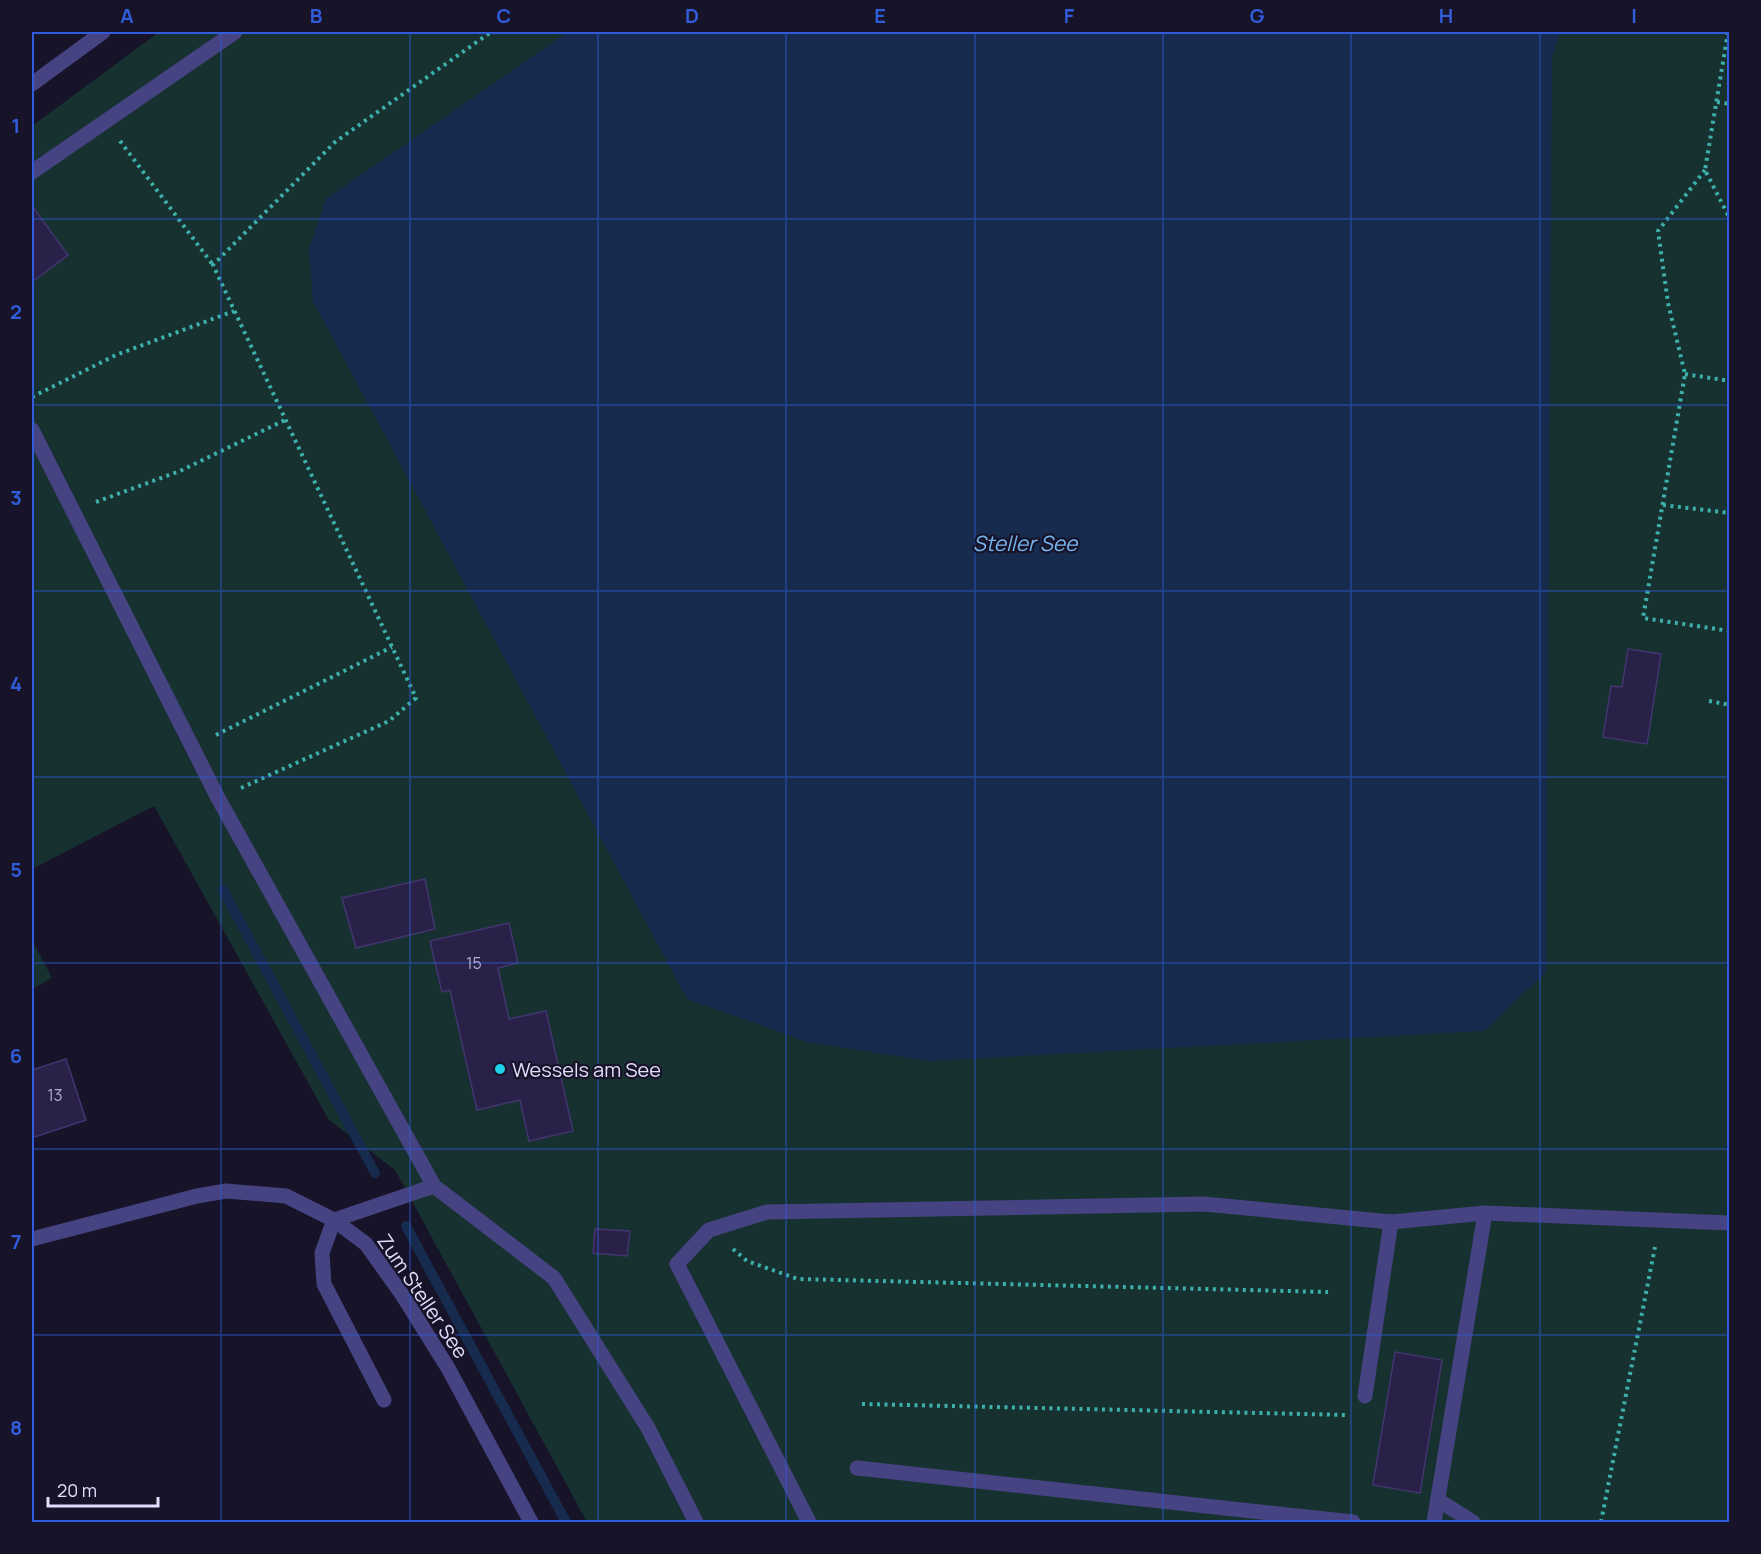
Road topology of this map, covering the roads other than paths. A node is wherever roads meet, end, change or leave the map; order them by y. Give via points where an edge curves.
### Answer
1 (103, 32) edge
2 (235, 32) edge
3 (32, 84) edge
4 (32, 172) edge
5 (32, 430) edge
6 (434, 1186) junction
7 (1485, 1213) junction
8 (334, 1220) junction
9 (1391, 1222) junction
10 (1730, 1223) edge
11 (32, 1239) edge
12 (1365, 1396) road end
13 (384, 1400) dead end
14 (857, 1468) dead end
15 (1438, 1500) junction
16 (531, 1522) edge
17 (696, 1522) edge
18 (809, 1522) edge
19 (1353, 1522) edge
20 (1434, 1522) edge
21 (1473, 1522) edge

1 - 3 street
2 - 4 street
5 - 6 street via 218,798
6 - 8 street
6 - 17 street via 554,1278 648,1428
7 - 9 street
7 - 10 street
7 - 15 street
8 - 11 street, Zum Steller See via 286,1196 226,1191
8 - 13 street via 322,1253 324,1284
8 - 16 street, Zum Steller See via 366,1244 403,1296 448,1368
9 - 12 street
9 - 18 street via 1204,1204 767,1212 709,1230 677,1264
14 - 19 street
15 - 20 street
15 - 21 street

